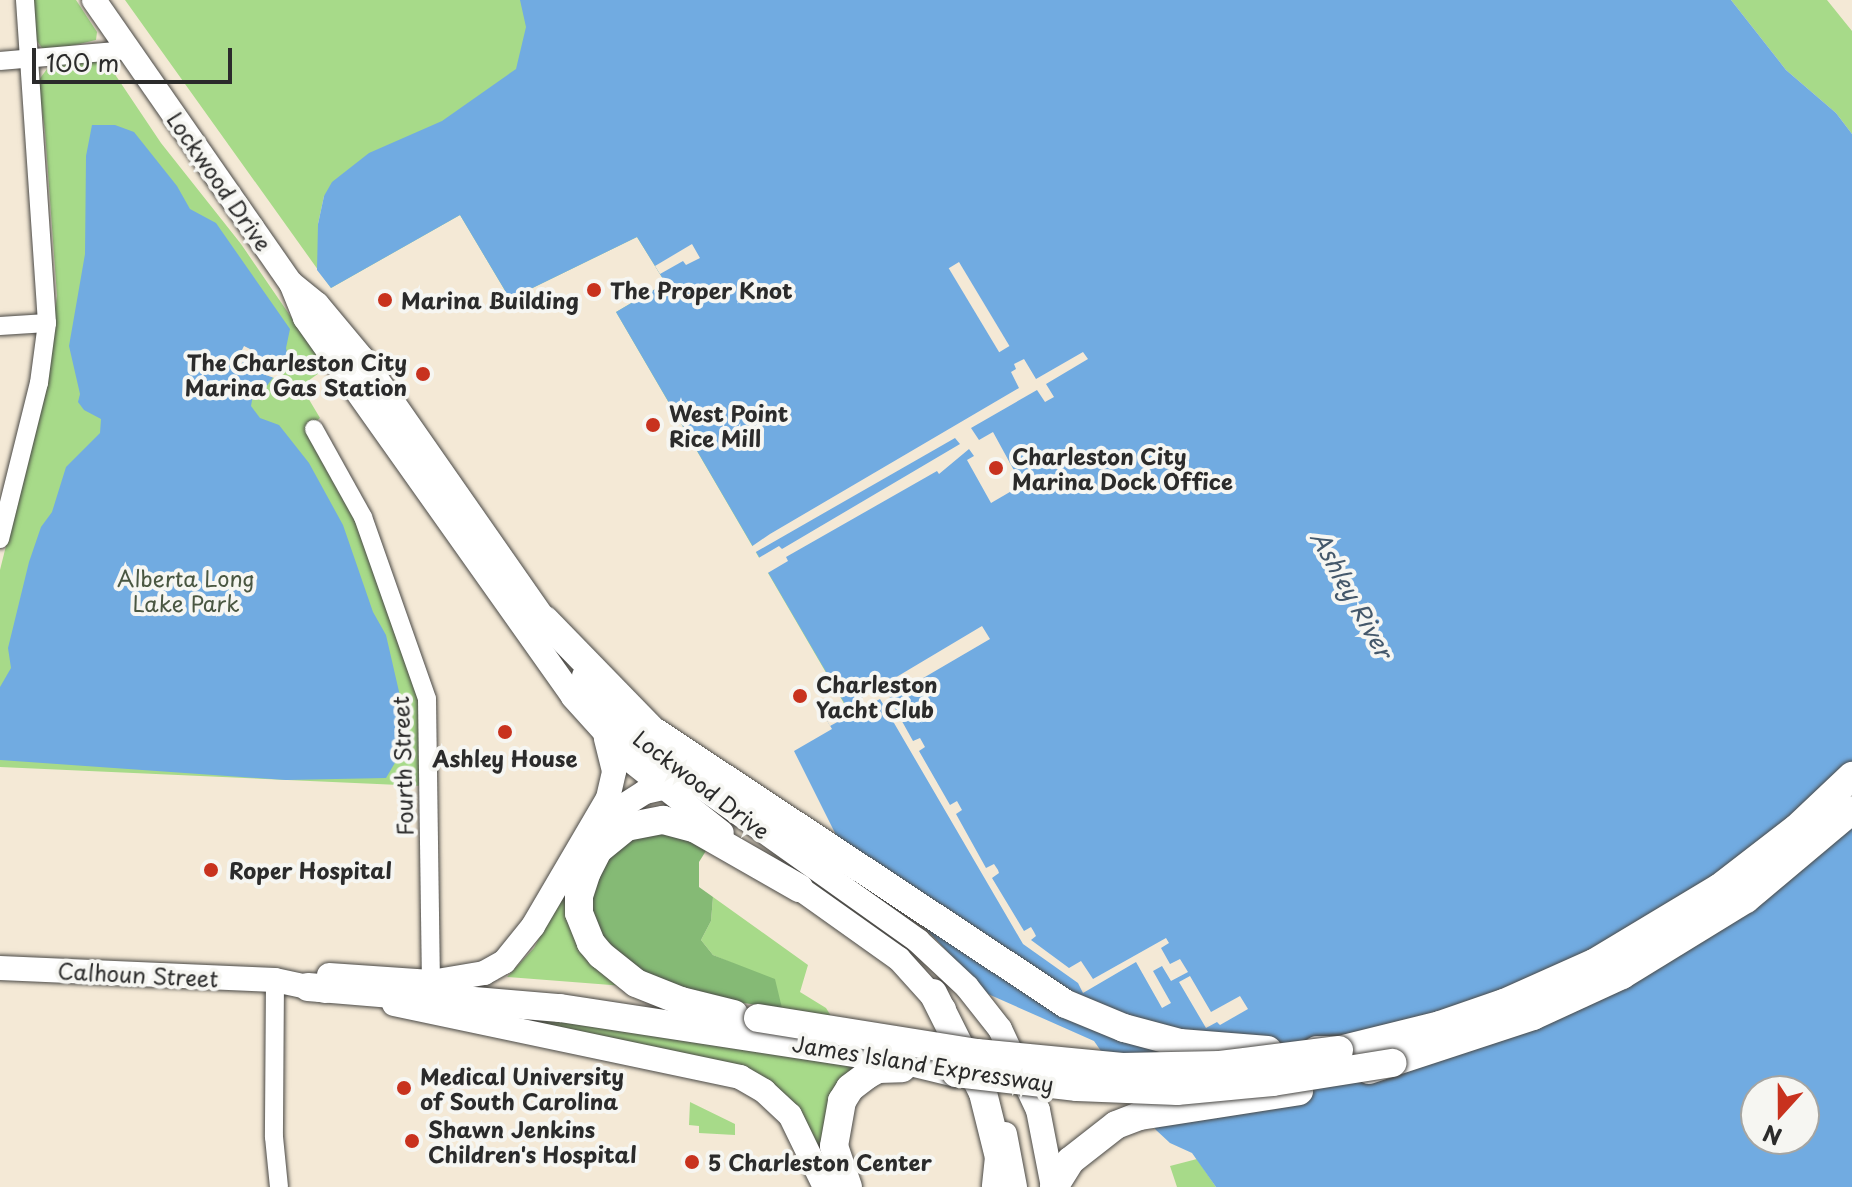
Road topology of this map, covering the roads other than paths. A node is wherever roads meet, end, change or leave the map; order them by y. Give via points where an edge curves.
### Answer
1 (25, 0) edge
2 (94, 0) edge
3 (128, 50) junction
4 (28, 59) junction
5 (0, 61) edge
6 (291, 283) junction
7 (47, 323) junction
8 (0, 326) edge
9 (314, 429) dead end
10 (0, 539) edge
11 (545, 620) junction
12 (605, 734) junction
13 (1852, 776) edge
14 (661, 787) junction
15 (702, 789) junction
16 (1852, 810) edge
17 (765, 819) junction
18 (594, 825) junction
19 (743, 852) junction
20 (799, 888) joint
21 (0, 968) edge
22 (275, 980) junction
23 (431, 982) junction
24 (308, 987) junction
25 (933, 993) junction
26 (748, 1023) junction
27 (1339, 1050) junction
28 (1392, 1063) junction
29 (956, 1073) junction
30 (279, 1187) edge
31 (825, 1187) edge
32 (848, 1187) edge
33 (996, 1187) edge
34 (1015, 1187) edge
35 (1053, 1187) edge

1 - 4 street
2 - 3 main road, Lockwood Drive
3 - 4 street
3 - 6 main road, Lockwood Drive
4 - 5 street
4 - 7 street
6 - 11 main road, Lockwood Drive via 317,304 362,358
6 - 12 main road, Lockwood Drive via 305,318 391,442 535,647
7 - 8 street
7 - 10 street via 39,383
9 - 23 street, Fourth Street via 363,517 427,699
11 - 15 main road, Lockwood Drive via 618,717 651,751
11 - 17 highway via 652,730
12 - 14 main road, Lockwood Drive
12 - 18 main road, Calhoun Street via 614,771
13 - 27 highway, James Island Expressway via 1797,828 1719,888 1594,963 1492,1008
14 - 15 main road
14 - 18 main road via 614,808
14 - 19 main road, Lockwood Drive
15 - 17 main road, Lockwood Drive
16 - 28 highway, James Island Expressway via 1746,899 1622,975 1533,1016
17 - 27 highway, bridge via 1097,1019 1204,1046
17 - 35 main road, Lockwood Drive, bridge via 918,941 967,987 1000,1029 1038,1110
18 - 23 main road, Calhoun Street via 533,926 504,962 484,973
19 - 20 highway
19 - 26 highway via 681,823 640,822 598,850 579,896 579,913 591,943 636,983
20 - 25 main road via 899,959
21 - 22 main road, Calhoun Street
22 - 23 main road, Calhoun Street via 307,974
22 - 24 main road, Calhoun Street
22 - 30 street via 274,1137
23 - 26 highway, James Island Expressway
24 - 26 highway, James Island Expressway
24 - 31 main road, Calhoun Street via 740,1077 790,1115
25 - 33 highway, bridge via 983,1093 999,1157
25 - 34 main road, bridge via 962,1034 1003,1121
26 - 27 highway, James Island Expressway, bridge via 1122,1067 1220,1065
26 - 29 highway, James Island Expressway
28 - 29 highway, James Island Expressway, bridge via 1177,1091 1077,1087
28 - 35 highway, bridge via 1292,1092 1140,1116 1116,1125 1070,1161
29 - 32 highway via 878,1069 850,1088 838,1113 834,1146

